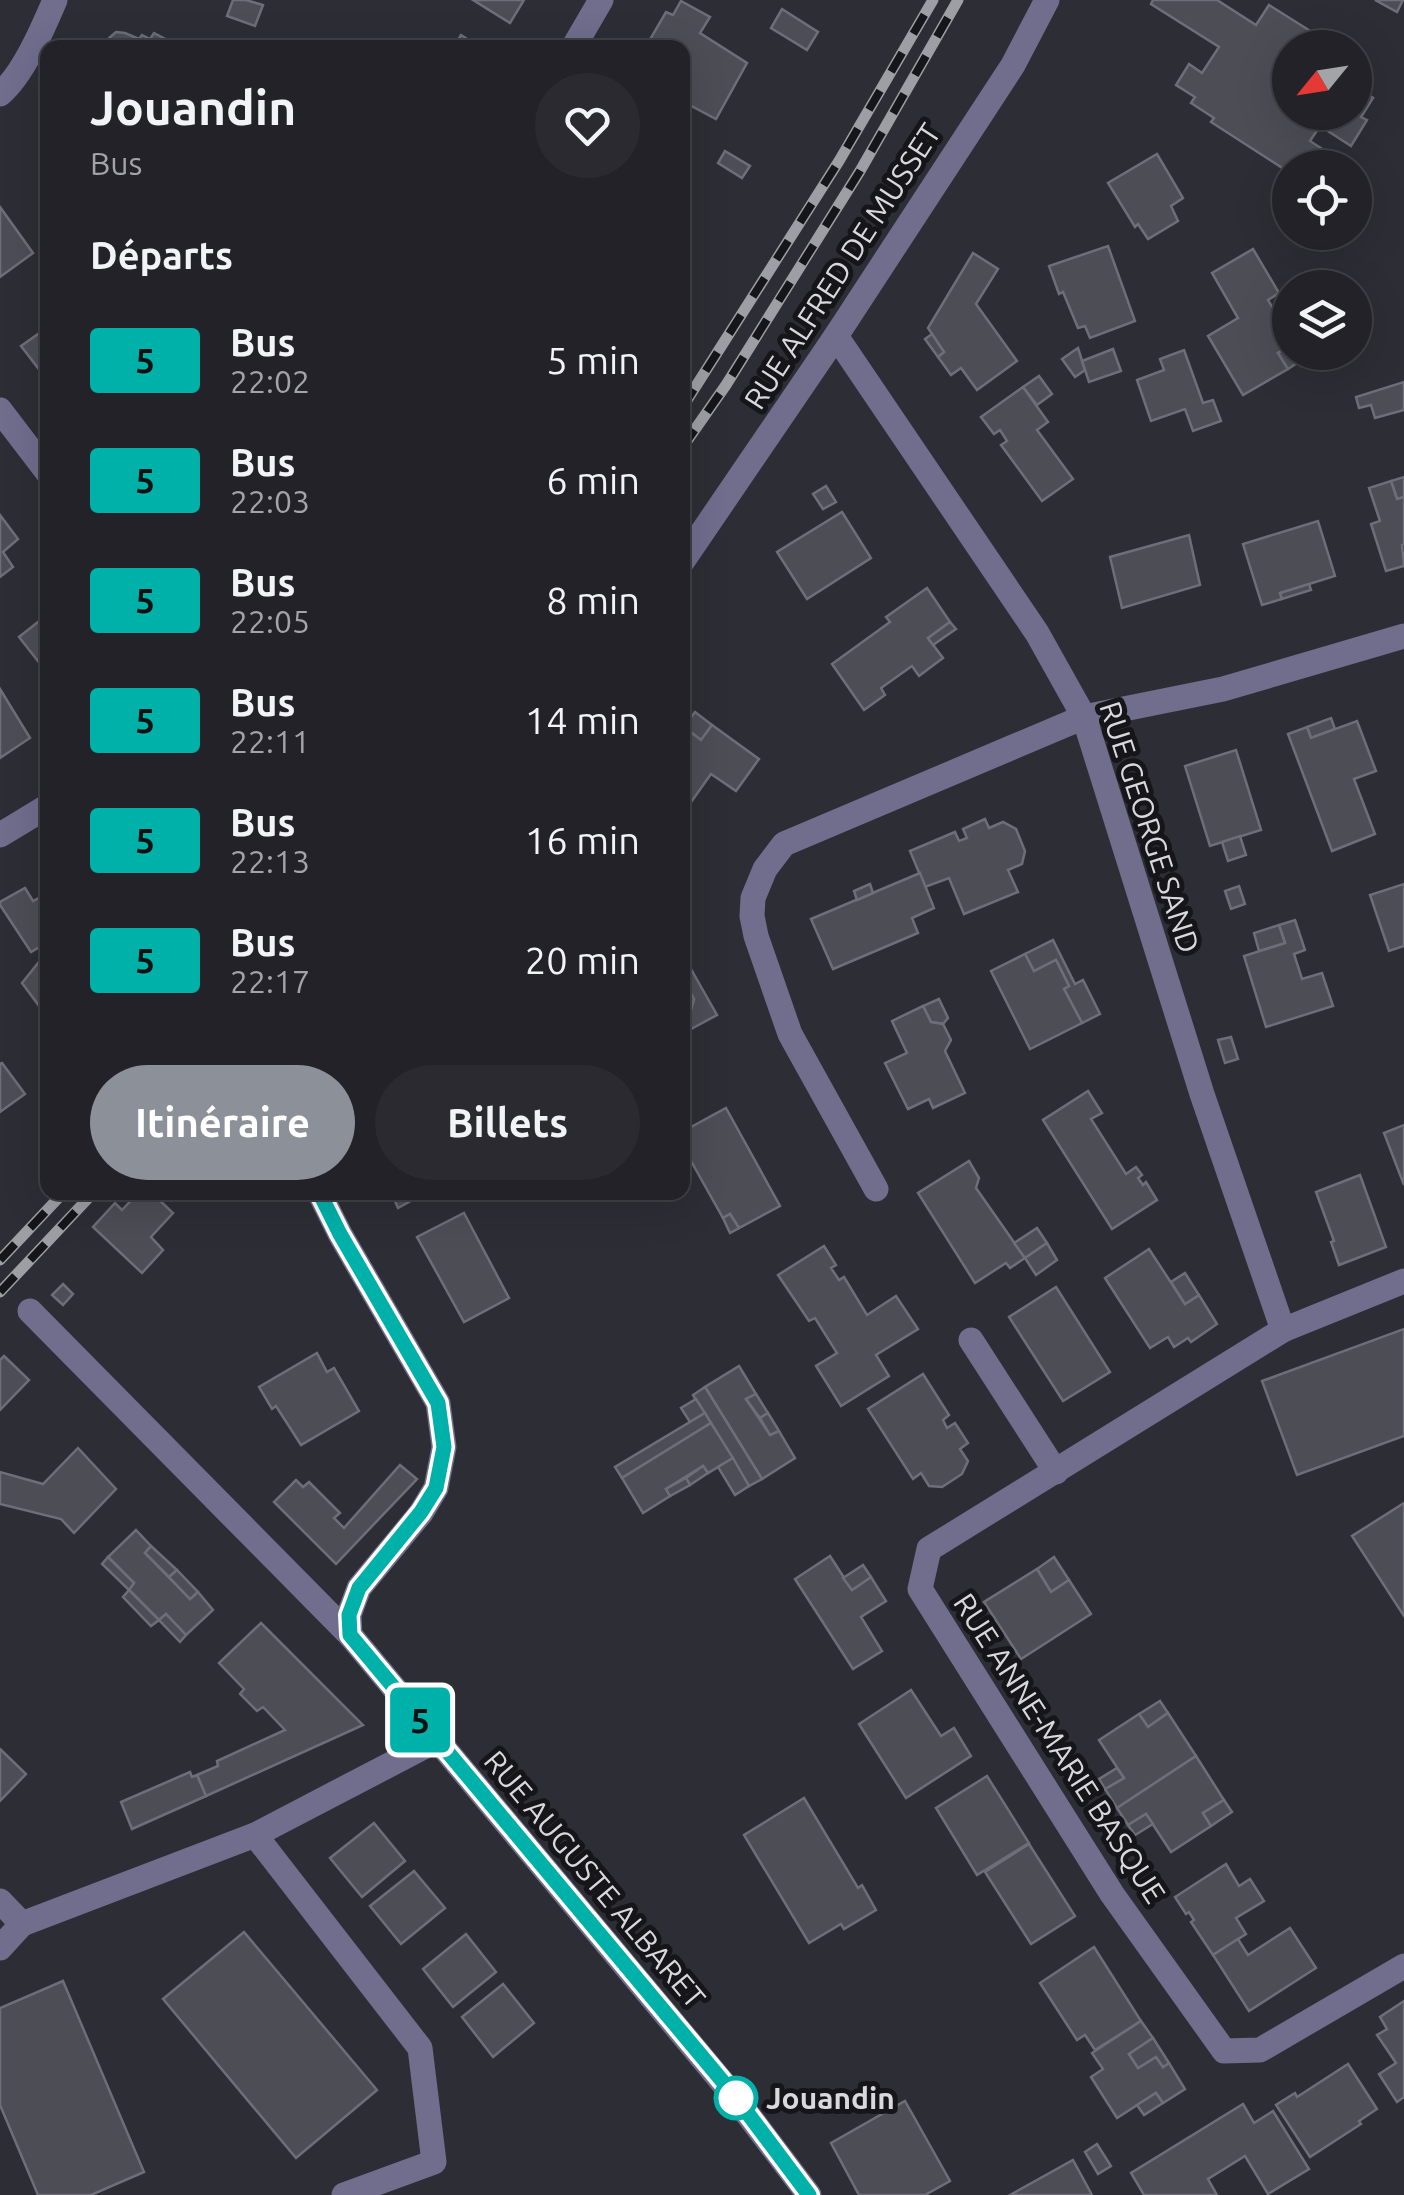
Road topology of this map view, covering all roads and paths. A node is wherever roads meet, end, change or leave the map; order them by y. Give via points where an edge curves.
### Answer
1 (55, 0) edge
2 (601, 0) edge
3 (1047, 0) edge
4 (577, 40) edge
5 (0, 94) edge
6 (836, 336) junction
7 (0, 410) edge
8 (40, 462) edge
9 (690, 550) edge
10 (1404, 636) edge
11 (1084, 717) junction
12 (40, 811) edge
13 (0, 836) edge
14 (876, 1189) dead end
15 (323, 1200) edge
16 (1404, 1281) edge
17 (30, 1311) dead end
18 (1283, 1330) junction
19 (971, 1340) dead end
20 (1056, 1472) junction
21 (350, 1635) junction
22 (437, 1740) junction
23 (255, 1835) junction
24 (0, 1901) edge
25 (22, 1924) junction
26 (0, 1948) edge
27 (1404, 1966) edge
28 (344, 2195) edge
29 (808, 2195) edge

1 - 5 street
2 - 4 street
3 - 6 street, RUE ALFRED DE MUSSET via 1013,65
6 - 9 street, RUE ALFRED DE MUSSET
6 - 11 street, RUE GEORGE SAND via 1029,622
7 - 8 street
10 - 11 street via 1223,689
11 - 14 street via 784,844 764,869 752,916 790,1034
11 - 18 street, RUE GEORGE SAND
12 - 13 street
15 - 21 street via 438,1403 444,1447 436,1488 359,1588
16 - 18 street, RUE ANNE-MARIE BASQUE
17 - 21 street, RUE AUGUSTE ALBARET
18 - 20 street, RUE ANNE-MARIE BASQUE
19 - 20 street
20 - 27 street, RUE ANNE-MARIE BASQUE via 929,1549 920,1590 1112,1894 1224,2051 1260,2050
21 - 22 street, RUE AUGUSTE ALBARET
22 - 23 street
22 - 29 street, RUE AUGUSTE ALBARET via 734,2095
23 - 25 street
23 - 28 street via 420,2048 434,2162
24 - 25 street
25 - 26 street

